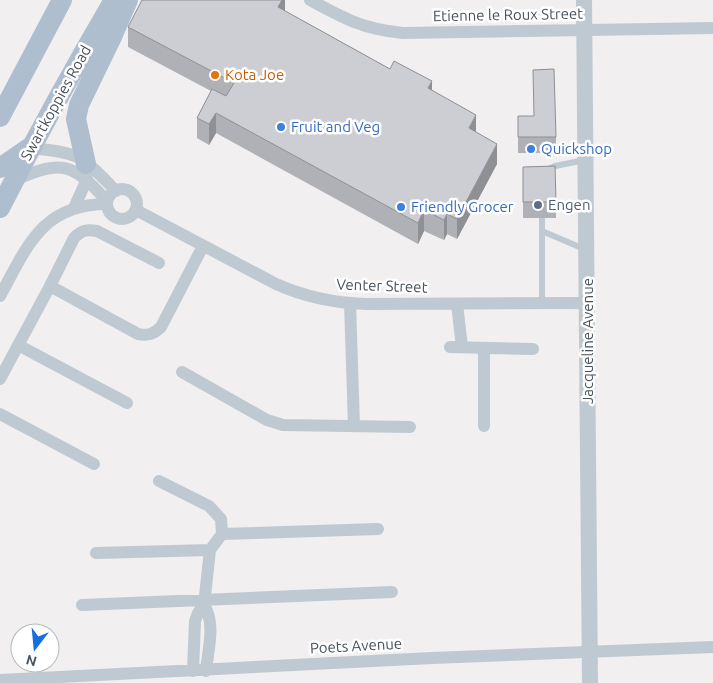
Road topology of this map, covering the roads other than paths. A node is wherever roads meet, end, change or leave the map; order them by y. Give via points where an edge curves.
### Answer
1 (62, 0) edge
2 (114, 0) edge
3 (128, 0) edge
4 (310, 0) edge
5 (584, 0) edge
6 (713, 28) edge
7 (584, 30) junction
8 (0, 117) edge
9 (30, 148) junction
10 (586, 160) junction
11 (87, 172) junction
12 (7, 174) edge
13 (543, 175) edge
14 (116, 191) junction
15 (107, 203) junction
16 (0, 208) edge
17 (74, 208) junction
18 (136, 210) junction
19 (542, 218) dead end
20 (542, 231) junction
21 (203, 246) junction
22 (587, 250) junction
23 (159, 263) dead end
24 (50, 286) junction
25 (0, 296) edge
26 (588, 302) junction
27 (350, 303) junction
28 (542, 303) junction
29 (457, 304) junction
30 (18, 345) junction
31 (484, 348) junction
32 (533, 348) dead end
33 (182, 372) dead end
34 (0, 379) edge
35 (127, 403) dead end
36 (0, 414) edge
37 (354, 426) junction
38 (484, 426) dead end
39 (410, 427) dead end
40 (94, 464) dead end
41 (159, 481) dead end
42 (378, 530) dead end
43 (222, 534) junction
44 (210, 550) junction
45 (96, 552) dead end
46 (392, 592) dead end
47 (204, 603) junction
48 (82, 605) dead end
49 (713, 648) edge
50 (590, 651) junction
51 (199, 671) junction
52 (0, 680) edge
53 (590, 683) edge

1 - 8 main road
2 - 9 main road, Swartkoppies Road
3 - 11 main road via 78,105 76,120
4 - 7 street, Etienne le Roux Street via 351,22 382,31
5 - 7 street, Jacqueline Avenue
6 - 7 street, Etienne le Roux Street
7 - 10 street, Jacqueline Avenue
9 - 11 street via 76,157
9 - 12 main road, Swartkoppies Road
10 - 13 lane via 555,166
10 - 22 street, Jacqueline Avenue
11 - 12 street via 48,167
11 - 14 street via 96,171
11 - 15 street
11 - 17 street
12 - 16 main road, Swartkoppies Road
14 - 15 street
14 - 18 street via 125,189 134,194
15 - 17 street
15 - 18 street via 111,215 116,218 128,218
17 - 25 street via 39,230
18 - 21 street, Venter Street
19 - 20 lane
20 - 22 lane
20 - 28 lane
21 - 24 street via 161,327 147,336
21 - 27 street, Venter Street via 289,290 318,299
22 - 26 street, Jacqueline Avenue
23 - 24 street via 88,229 74,238
24 - 30 street
26 - 28 street, Venter Street
26 - 50 street, Jacqueline Avenue
27 - 29 street, Venter Street
27 - 37 street
28 - 29 street, Venter Street
29 - 31 street via 456,347
30 - 34 street
30 - 35 street
31 - 32 street
31 - 38 street
33 - 37 street via 275,423
36 - 40 street
37 - 39 street
41 - 43 street via 209,506 221,519
42 - 43 street
43 - 44 street
44 - 45 street
44 - 47 street
46 - 47 street
47 - 48 street
47 - 51 street via 195,620
49 - 50 street, Poets Avenue
50 - 51 street, Poets Avenue
50 - 53 street, Jacqueline Avenue
51 - 52 street, Poets Avenue

